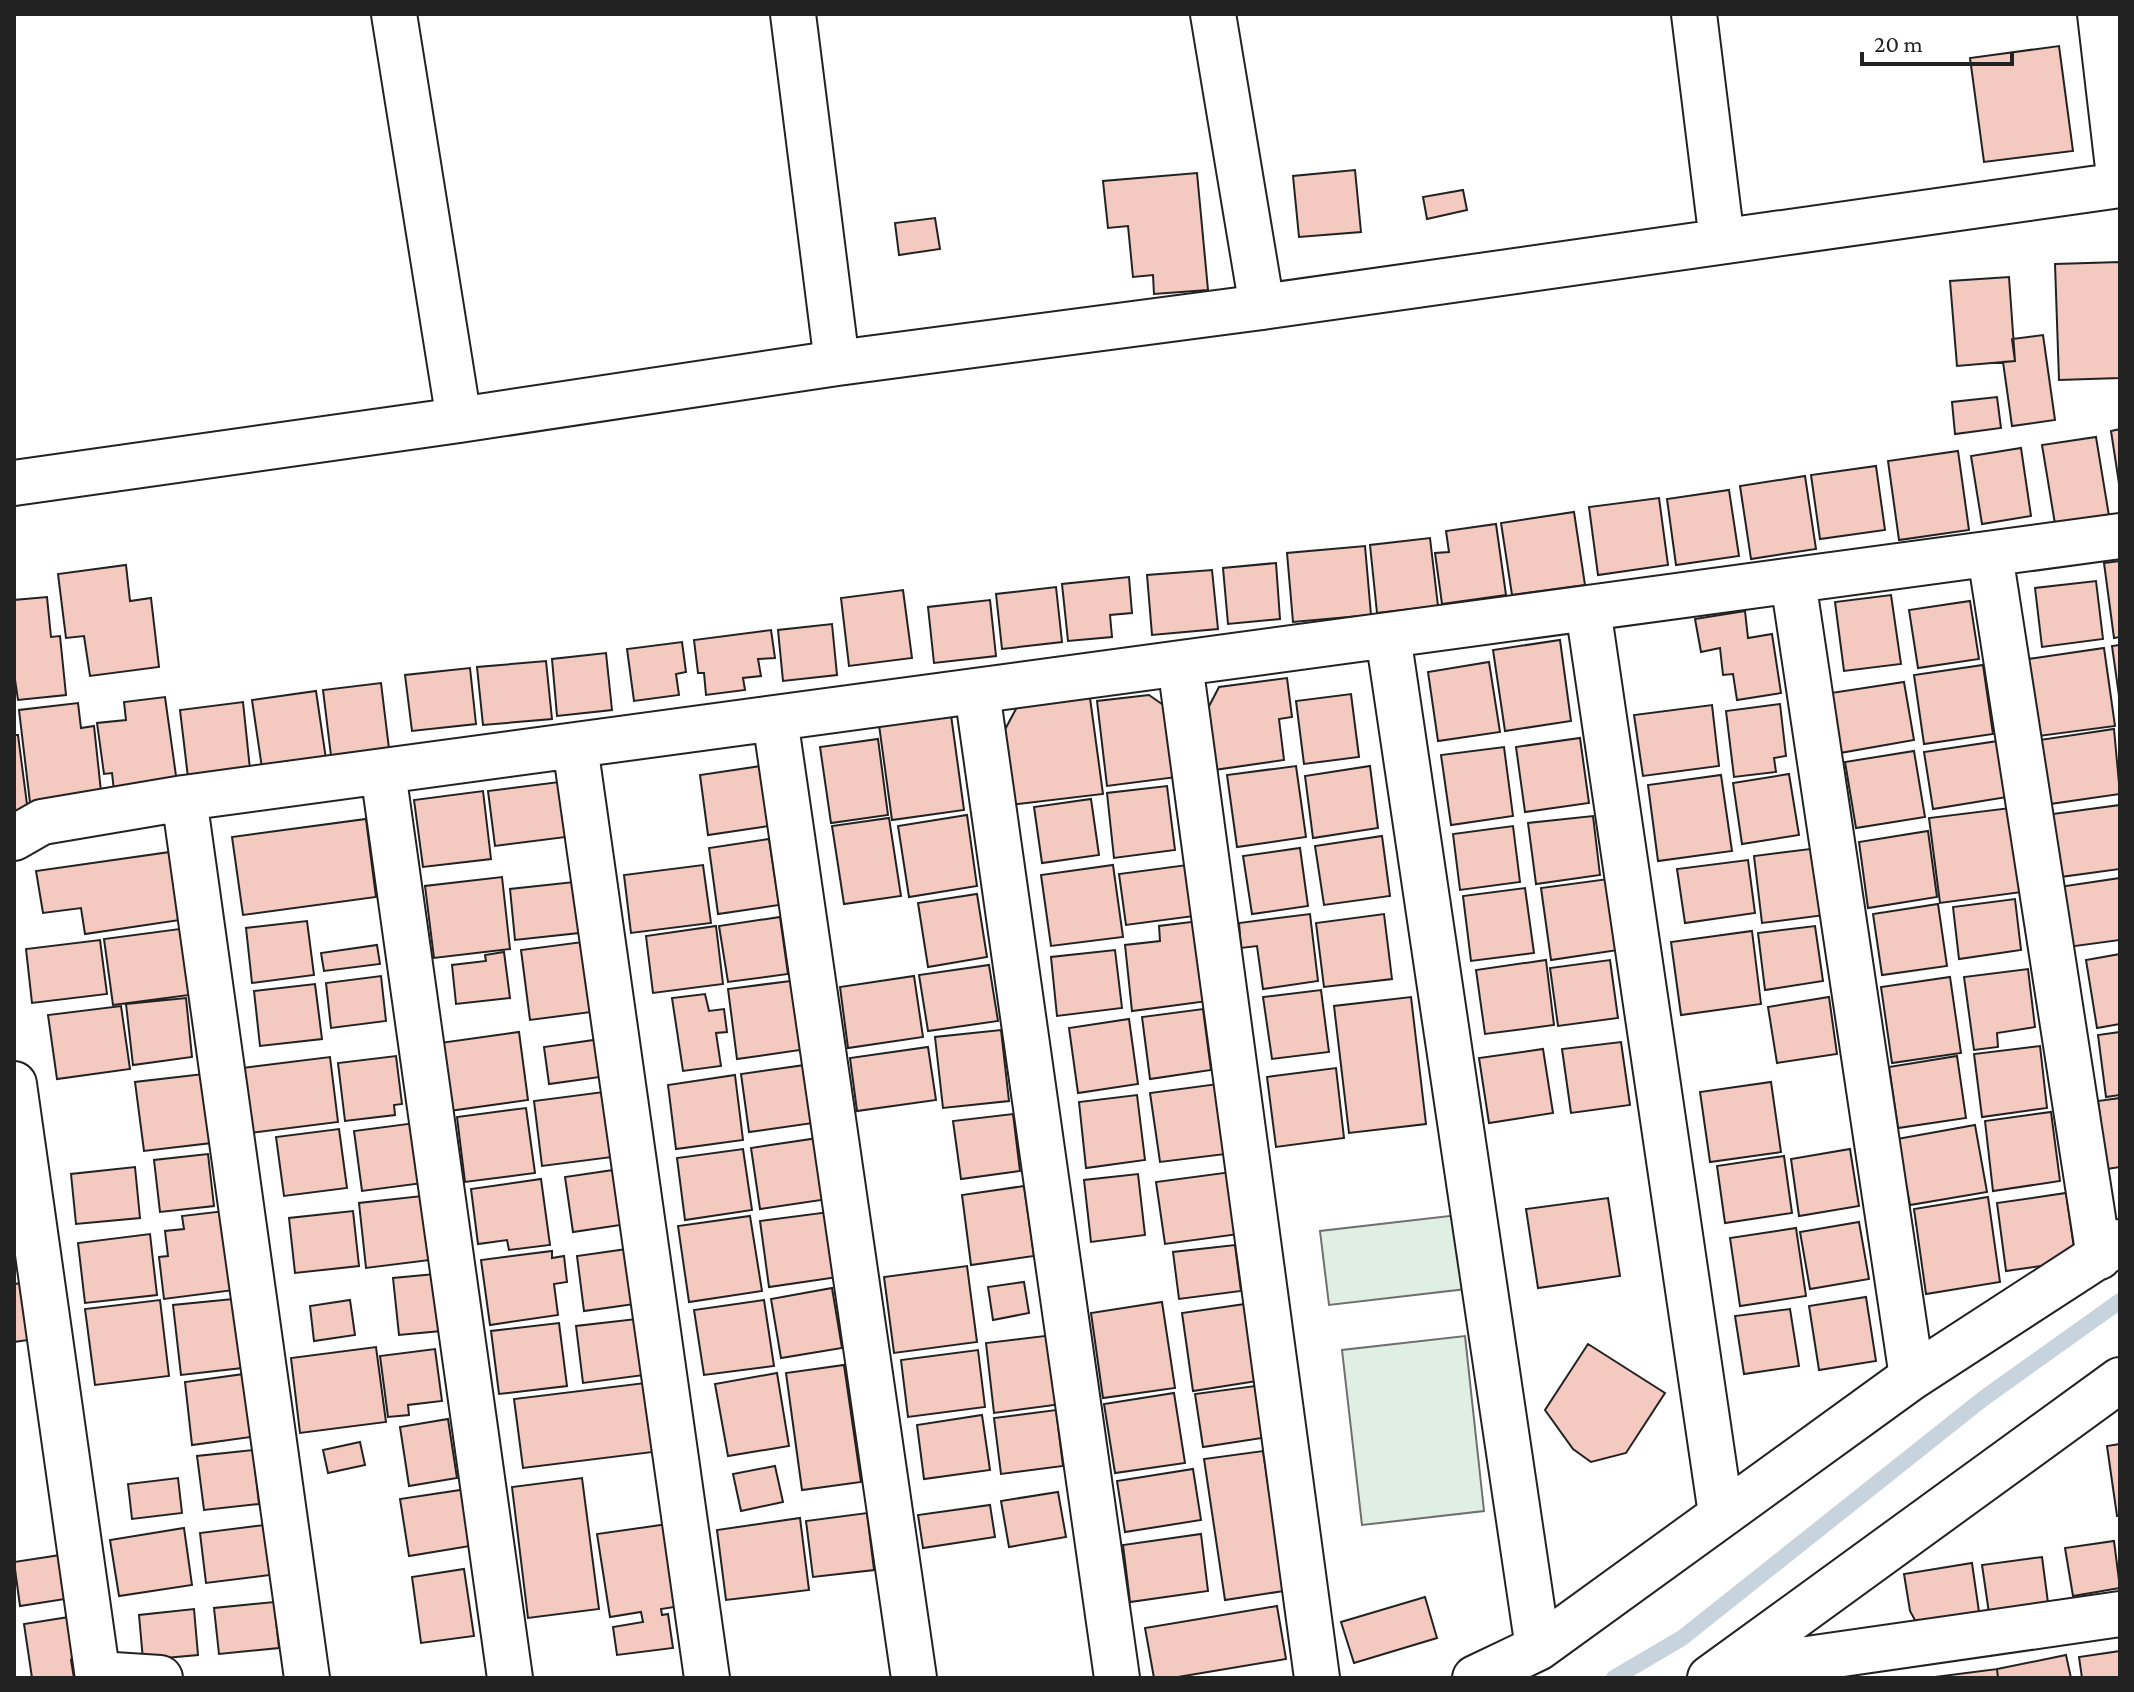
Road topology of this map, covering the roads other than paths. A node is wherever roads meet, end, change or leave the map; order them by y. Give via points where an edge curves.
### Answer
1 (394, 14) edge
2 (793, 14) edge
3 (1213, 14) edge
4 (1694, 14) edge
5 (2100, 14) edge
6 (2120, 185) edge
7 (1722, 241) junction
8 (1262, 307) junction
9 (837, 363) junction
10 (459, 420) junction
11 (14, 483) edge
12 (2120, 536) edge
13 (1990, 555) junction
14 (1793, 581) junction
15 (1588, 609) junction
16 (1388, 636) junction
17 (1180, 664) junction
18 (977, 692) junction
19 (775, 719) junction
20 (575, 746) junction
21 (383, 772) junction
22 (184, 798) junction
23 (14, 838) edge
24 (14, 1084) edge
25 (2109, 1249) edge
26 (1912, 1377) junction
27 (2120, 1380) edge
28 (2120, 1415) edge
29 (2059, 1424) junction
30 (1721, 1514) junction
31 (2120, 1614) edge
32 (1538, 1648) junction
33 (1714, 1675) edge
34 (98, 1676) edge
35 (160, 1678) edge
36 (307, 1678) edge
37 (510, 1678) edge
38 (707, 1678) edge
39 (914, 1678) edge
40 (1117, 1678) edge
41 (1317, 1678) edge
42 (1475, 1678) edge

1 - 10 street
2 - 9 street
3 - 8 street
4 - 7 street
5 - 6 street
6 - 7 street
7 - 8 street
8 - 9 street
9 - 10 street
10 - 11 street
12 - 13 street
13 - 14 street
13 - 25 street
14 - 15 street
14 - 26 street
15 - 16 street
15 - 30 street
16 - 17 street
16 - 32 street
17 - 18 street
17 - 41 street
18 - 19 street
18 - 40 street
19 - 20 street
19 - 39 street
20 - 21 street
20 - 38 street
21 - 22 street
21 - 37 street
22 - 23 street via 42,822
22 - 36 street
24 - 34 street
25 - 26 street
26 - 30 street
27 - 29 street
28 - 29 street
29 - 33 street
30 - 32 street
31 - 33 street
32 - 42 street
34 - 35 street

